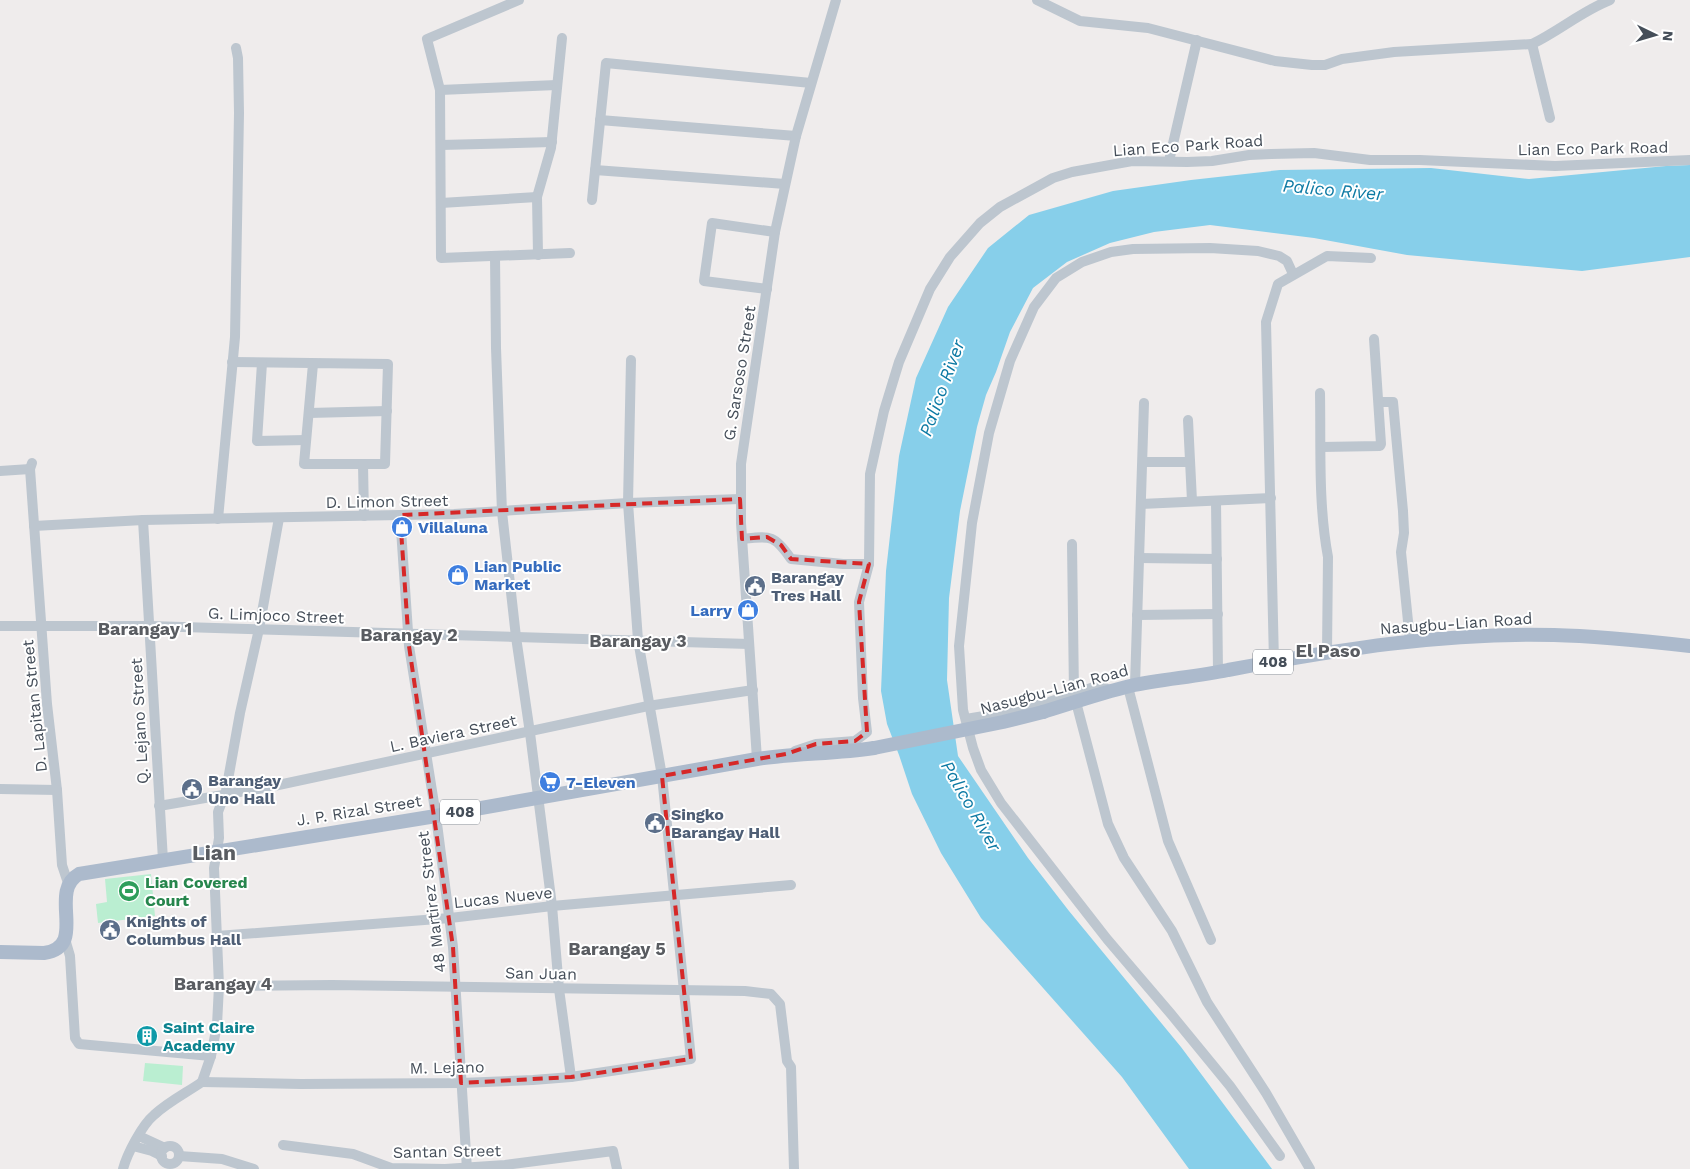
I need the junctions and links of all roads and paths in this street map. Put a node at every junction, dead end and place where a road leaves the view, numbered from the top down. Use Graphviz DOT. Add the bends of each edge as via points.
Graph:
graph roads {
  1 [pos="520,0"];
  2 [pos="836,0"];
  3 [pos="1037,0"];
  4 [pos="1610,0"];
  5 [pos="562,38"];
  6 [pos="1197,40"];
  7 [pos="1532,44"];
  8 [pos="236,48"];
  9 [pos="812,82"];
  10 [pos="557,85"];
  11 [pos="440,90"];
  12 [pos="1550,118"];
  13 [pos="600,120"];
  14 [pos="796,136"];
  15 [pos="552,142"];
  16 [pos="441,145"];
  17 [pos="1690,160"];
  18 [pos="1169,161"];
  19 [pos="595,170"];
  20 [pos="785,184"];
  21 [pos="537,197"];
  22 [pos="592,200"];
  23 [pos="441,203"];
  24 [pos="775,232"];
  25 [pos="538,254"];
  26 [pos="570,254"];
  27 [pos="495,256"];
  28 [pos="1372,258"];
  29 [pos="1294,274"];
  30 [pos="767,289"];
  31 [pos="1374,339"];
  32 [pos="631,360"];
  33 [pos="232,362"];
  34 [pos="262,363"];
  35 [pos="314,364"];
  36 [pos="1320,393"];
  37 [pos="1379,402"];
  38 [pos="1144,403"];
  39 [pos="387,411"];
  40 [pos="309,413"];
  41 [pos="1188,420"];
  42 [pos="306,440"];
  43 [pos="1321,447"];
  44 [pos="1143,462"];
  45 [pos="1190,462"];
  46 [pos="363,464"];
  47 [pos="0,471"];
  48 [pos="1271,498"];
  49 [pos="740,499"];
  50 [pos="1192,501"];
  51 [pos="1216,501"];
  52 [pos="628,503"];
  53 [pos="1141,504"];
  54 [pos="502,512"];
  55 [pos="400,515"];
  56 [pos="364,516"];
  57 [pos="218,518"];
  58 [pos="279,518"];
  59 [pos="143,520"];
  60 [pos="34,526"];
  61 [pos="742,539"];
  62 [pos="1072,544"];
  63 [pos="1140,558"];
  64 [pos="1217,559"];
  65 [pos="869,564"];
  66 [pos="1218,614"];
  67 [pos="1138,615"];
  68 [pos="0,626"];
  69 [pos="150,626"];
  70 [pos="41,627"];
  71 [pos="259,629"];
  72 [pos="408,635"];
  73 [pos="516,637"];
  74 [pos="638,640"];
  75 [pos="1410,642"];
  76 [pos="749,644"];
  77 [pos="1690,646"];
  78 [pos="1327,652"];
  79 [pos="1274,662"];
  80 [pos="1218,672"];
  81 [pos="1132,686"];
  82 [pos="752,690"];
  83 [pos="1075,698"];
  84 [pos="648,706"];
  85 [pos="966,718"];
  86 [pos="530,733"];
  87 [pos="874,748"];
  88 [pos="426,754"];
  89 [pos="786,754"];
  90 [pos="757,759"];
  91 [pos="662,776"];
  92 [pos="0,789"];
  93 [pos="57,790"];
  94 [pos="223,796"];
  95 [pos="539,798"];
  96 [pos="159,806"];
  97 [pos="436,816"];
  98 [pos="218,850"];
  99 [pos="163,860"];
  100 [pos="68,883"];
  101 [pos="791,884"];
  102 [pos="674,896"];
  103 [pos="552,906"];
  104 [pos="450,918"];
  105 [pos="217,936"];
  106 [pos="65,940"];
  107 [pos="1211,940"];
  108 [pos="0,952"];
  109 [pos="219,986"];
  110 [pos="455,987"];
  111 [pos="559,989"];
  112 [pos="683,990"];
  113 [pos="211,1056"];
  114 [pos="571,1077"];
  115 [pos="202,1082"];
  116 [pos="461,1083"];
  117 [pos="136,1141"];
  118 [pos="283,1145"];
  119 [pos="179,1156"];
  120 [pos="1280,1156"];
  121 [pos="166,1159"];
  122 [pos="366,1164"];
  123 [pos="505,1167"];
  124 [pos="123,1169"];
  125 [pos="254,1169"];
  126 [pos="417,1169"];
  127 [pos="467,1169"];
  128 [pos="617,1169"];
  129 [pos="794,1169"];
  130 [pos="1310,1169"];
  1 -- 11 [label="street" via="427,39"];
  2 -- 9 [label="street, G. Sarsoso Street"];
  3 -- 6 [label="street" via="1080,20 1148,28"];
  4 -- 7 [label="street" via="1592,7"];
  5 -- 10 [label="street"];
  6 -- 7 [label="street" via="1275,61 1312,65 1394,52"];
  6 -- 18 [label="street"];
  7 -- 12 [label="street"];
  8 -- 33 [label="street" via="238,196"];
  9 -- 13 [label="street" via="606,63"];
  9 -- 14 [label="street, G. Sarsoso Street"];
  10 -- 11 [label="street"];
  10 -- 15 [label="street"];
  11 -- 16 [label="street"];
  13 -- 14 [label="street"];
  13 -- 19 [label="street"];
  14 -- 20 [label="street, G. Sarsoso Street"];
  15 -- 16 [label="street"];
  15 -- 21 [label="street"];
  16 -- 23 [label="street"];
  17 -- 18 [label="street, Lian Eco Park Road" via="1555,166 1370,160 1314,153"];
  18 -- 65 [label="street, Lian Eco Park Road" via="1132,161 1054,178 1000,207 980,223 950,257 930,290 899,362 884,411 870,474"];
  19 -- 20 [label="street"];
  19 -- 22 [label="street"];
  20 -- 24 [label="street, G. Sarsoso Street"];
  21 -- 23 [label="street"];
  21 -- 25 [label="street"];
  23 -- 27 [label="street" via="441,258"];
  24 -- 30 [label="street, G. Sarsoso Street"];
  24 -- 30 [label="street" via="712,223 704,281"];
  25 -- 26 [label="street"];
  25 -- 27 [label="street"];
  27 -- 54 [label="street"];
  28 -- 29 [label="street" via="1327,256"];
  29 -- 48 [label="street" via="1278,284 1266,322"];
  29 -- 85 [label="street" via="1287,261 1258,251 1133,249 1111,252 1082,262 1056,278 1034,307 1010,361 989,433 972,523 959,646"];
  30 -- 49 [label="street, G. Sarsoso Street" via="745,427"];
  31 -- 37 [label="street"];
  32 -- 52 [label="street"];
  33 -- 34 [label="street"];
  33 -- 57 [label="street"];
  34 -- 35 [label="street"];
  34 -- 42 [label="street" via="257,441"];
  35 -- 39 [label="street" via="388,364"];
  35 -- 40 [label="street"];
  36 -- 43 [label="street"];
  37 -- 43 [label="street" via="1380,446"];
  37 -- 75 [label="street" via="1393,402 1403,511 1401,552"];
  38 -- 44 [label="street"];
  39 -- 40 [label="street"];
  39 -- 46 [label="street" via="385,464"];
  40 -- 42 [label="street"];
  41 -- 45 [label="street"];
  42 -- 46 [label="street" via="304,464"];
  43 -- 78 [label="street" via="1328,557"];
  44 -- 45 [label="street"];
  44 -- 53 [label="street"];
  45 -- 50 [label="street"];
  46 -- 56 [label="street"];
  47 -- 60 [label="street, D. Lapitan Street" via="31,466"];
  48 -- 51 [label="street"];
  48 -- 79 [label="street"];
  49 -- 52 [label="street, D. Limon Street"];
  49 -- 61 [label="street, G. Sarsoso Street"];
  50 -- 51 [label="street"];
  50 -- 53 [label="street"];
  51 -- 64 [label="street"];
  52 -- 54 [label="street, D. Limon Street"];
  52 -- 74 [label="street"];
  53 -- 63 [label="street"];
  54 -- 55 [label="street, D. Limon Street"];
  54 -- 73 [label="street"];
  55 -- 56 [label="street, D. Limon Street"];
  55 -- 72 [label="street, 48 Martirez Street"];
  56 -- 58 [label="street, D. Limon Street"];
  57 -- 58 [label="street, D. Limon Street"];
  57 -- 59 [label="street, D. Limon Street"];
  58 -- 71 [label="street"];
  59 -- 60 [label="street, D. Limon Street"];
  59 -- 69 [label="street, Q. Lejano Street"];
  60 -- 70 [label="street, D. Lapitan Street"];
  61 -- 65 [label="street" via="767,536 782,545 791,559"];
  61 -- 76 [label="street, G. Sarsoso Street"];
  62 -- 83 [label="street"];
  63 -- 64 [label="street"];
  63 -- 67 [label="street"];
  64 -- 66 [label="street"];
  65 -- 89 [label="street, Lian Eco Park Road" via="859,602 867,732 855,742 816,744"];
  66 -- 67 [label="street"];
  66 -- 80 [label="street"];
  67 -- 81 [label="street"];
  68 -- 70 [label="street, G. Limjoco Street"];
  69 -- 70 [label="street, G. Limjoco Street"];
  69 -- 71 [label="street, G. Limjoco Street"];
  69 -- 96 [label="street, Q. Lejano Street"];
  70 -- 93 [label="street, D. Lapitan Street"];
  71 -- 72 [label="street, G. Limjoco Street"];
  71 -- 94 [label="street"];
  72 -- 73 [label="street, G. Limjoco Street"];
  72 -- 88 [label="street, 48 Martirez Street"];
  73 -- 74 [label="street, G. Limjoco Street"];
  73 -- 86 [label="street"];
  74 -- 76 [label="street, G. Limjoco Street"];
  74 -- 84 [label="street"];
  75 -- 77 [label="main road, Nasugbu-Lian Road / 408" via="1554,635"];
  75 -- 78 [label="main road, Nasugbu-Lian Road / 408"];
  76 -- 82 [label="street, G. Sarsoso Street"];
  78 -- 79 [label="main road, Nasugbu-Lian Road / 408"];
  79 -- 80 [label="main road, Nasugbu-Lian Road / 408"];
  80 -- 81 [label="main road, Nasugbu-Lian Road / 408"];
  81 -- 83 [label="main road, Nasugbu-Lian Road / 408"];
  81 -- 107 [label="street" via="1168,841"];
  82 -- 84 [label="street, L. Baviera Street"];
  82 -- 90 [label="street, G. Sarsoso Street"];
  83 -- 85 [label="street"];
  83 -- 87 [label="main road, Nasugbu-Lian Road / 408, bridge" via="1043,712"];
  83 -- 130 [label="street" via="1108,824 1124,858 1172,931 1207,1002"];
  84 -- 86 [label="street, L. Baviera Street"];
  84 -- 91 [label="street"];
  85 -- 120 [label="street" via="981,770 1001,803 1107,940 1230,1086"];
  86 -- 88 [label="street, L. Baviera Street"];
  86 -- 95 [label="street"];
  87 -- 89 [label="main road, J. P. Rizal Street / 408"];
  88 -- 94 [label="street, L. Baviera Street"];
  88 -- 97 [label="street, 48 Martirez Street"];
  89 -- 90 [label="main road, J. P. Rizal Street / 408"];
  90 -- 91 [label="main road, J. P. Rizal Street / 408"];
  91 -- 95 [label="main road, J. P. Rizal Street / 408"];
  91 -- 102 [label="street"];
  92 -- 93 [label="street"];
  93 -- 100 [label="street, D. Lapitan Street" via="62,865"];
  94 -- 96 [label="street, L. Baviera Street"];
  94 -- 98 [label="street" via="218,812"];
  95 -- 97 [label="main road, J. P. Rizal Street / 408"];
  95 -- 103 [label="street"];
  96 -- 99 [label="street, Q. Lejano Street"];
  97 -- 98 [label="main road, J. P. Rizal Street / 408"];
  97 -- 104 [label="street, 48 Martirez Street"];
  98 -- 99 [label="main road, J. P. Rizal Street / 408"];
  98 -- 105 [label="street" via="214,868"];
  99 -- 100 [label="main road, J. P. Rizal Street / 408" via="79,874"];
  100 -- 106 [label="main road"];
  101 -- 102 [label="street, Lucas Nueve"];
  102 -- 103 [label="street, Lucas Nueve"];
  102 -- 112 [label="street"];
  103 -- 104 [label="street, Lucas Nueve"];
  103 -- 111 [label="street"];
  104 -- 105 [label="street, Lucas Nueve"];
  104 -- 110 [label="street, 48 Martirez Street"];
  105 -- 109 [label="street"];
  106 -- 108 [label="main road" via="52,952"];
  106 -- 113 [label="street" via="70,956 75,1038 79,1044"];
  109 -- 110 [label="street, San Juan"];
  109 -- 113 [label="street"];
  110 -- 111 [label="street, San Juan"];
  110 -- 116 [label="street, 48 Martirez Street"];
  111 -- 112 [label="street, San Juan"];
  111 -- 114 [label="street"];
  112 -- 114 [label="street, M. Lejano" via="691,1059"];
  112 -- 129 [label="street, San Juan" via="771,994 780,1004 792,1081"];
  113 -- 115 [label="street"];
  114 -- 116 [label="street, M. Lejano"];
  115 -- 116 [label="street, M. Lejano"];
  115 -- 117 [label="street" via="153,1115"];
  116 -- 127 [label="street, 48 Martirez Street"];
  117 -- 121 [label="street"];
  117 -- 124 [label="street"];
  118 -- 122 [label="street, Santan Street" via="353,1154"];
  119 -- 121 [label="street" via="176,1162"];
  119 -- 121 [label="street" via="174,1147"];
  119 -- 125 [label="street" via="222,1159"];
  122 -- 126 [label="street, Santan Street"];
  123 -- 127 [label="street, Santan Street"];
  123 -- 128 [label="street, Santan Street" via="613,1150"];
  126 -- 127 [label="street, Santan Street"];
}
